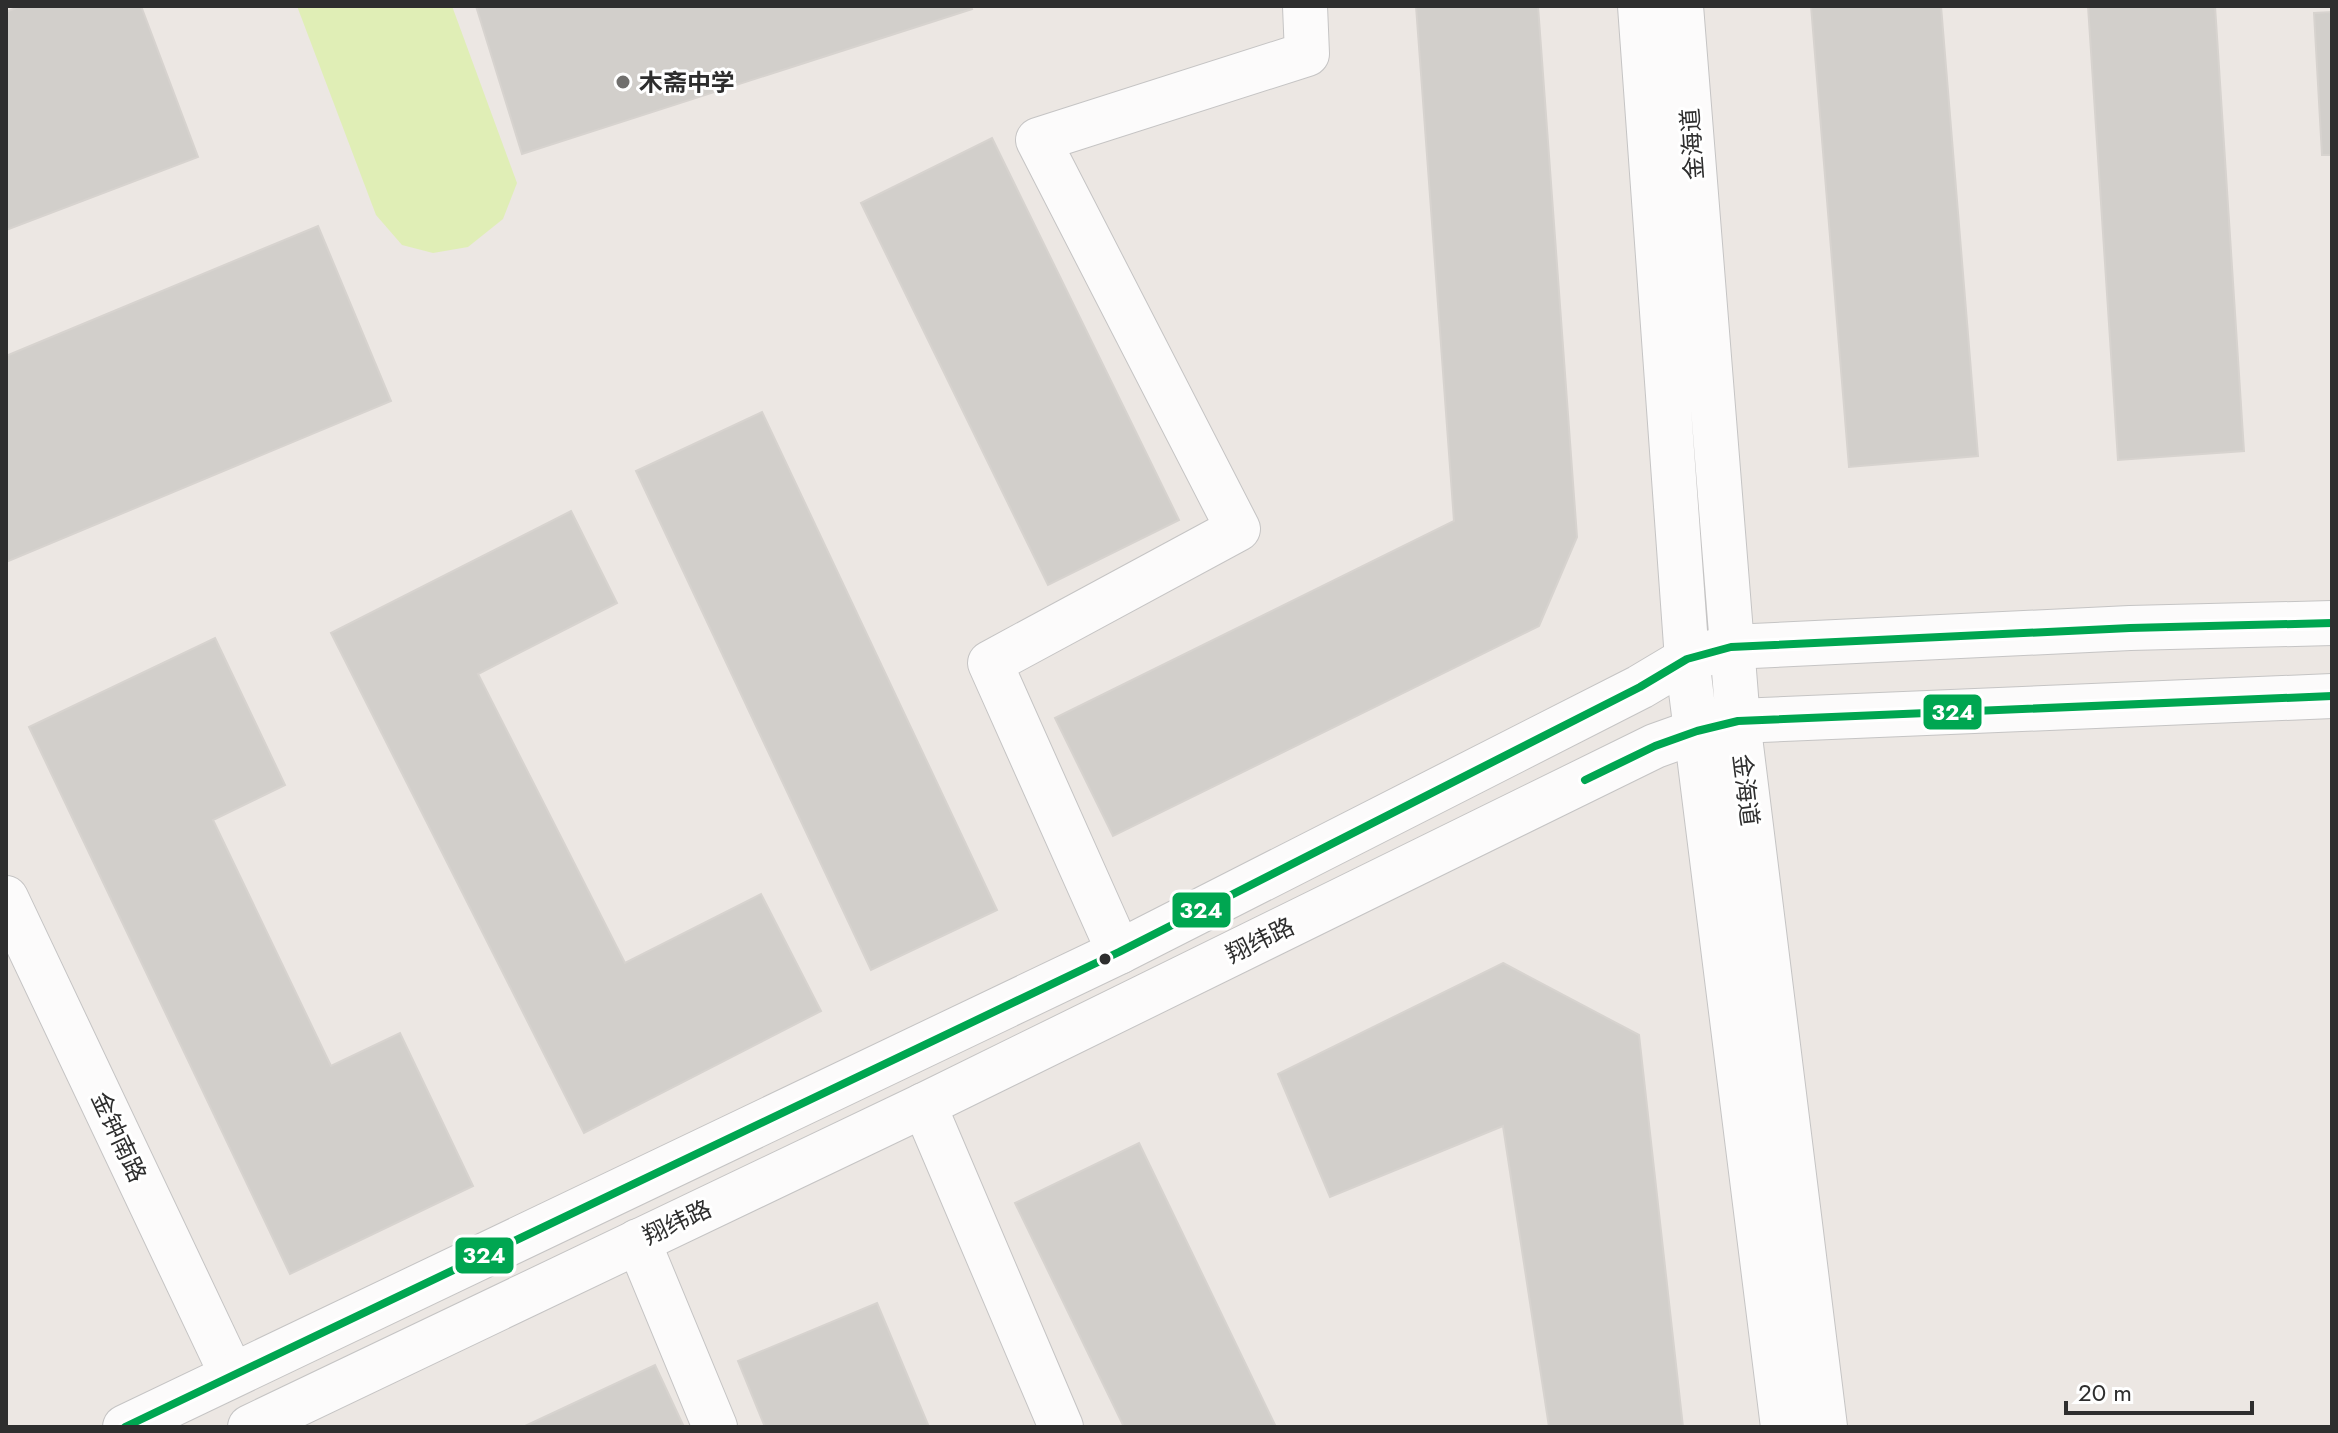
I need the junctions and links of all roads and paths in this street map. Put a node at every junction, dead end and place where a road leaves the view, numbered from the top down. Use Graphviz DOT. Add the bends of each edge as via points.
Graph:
graph roads {
  1 [pos="1305,6"];
  2 [pos="1640,6"];
  3 [pos="1681,6"];
  4 [pos="2332,623"];
  5 [pos="1731,647"];
  6 [pos="1687,659"];
  7 [pos="2332,696"];
  8 [pos="1717,726"];
  9 [pos="6,898"];
  10 [pos="1119,952"];
  11 [pos="924,1105"];
  12 [pos="638,1241"];
  13 [pos="232,1375"];
  14 [pos="125,1427"];
  15 [pos="250,1427"];
  16 [pos="715,1427"];
  17 [pos="1061,1427"];
  18 [pos="1783,1427"];
  19 [pos="1825,1427"];
  1 -- 10 [label="street" via="1307,54 1038,140 1238,529 990,663"];
  2 -- 6 [label="street"];
  3 -- 5 [label="street, 金海道"];
  4 -- 5 [label="street"];
  5 -- 6 [label="street"];
  5 -- 8 [label="street, 金海道"];
  6 -- 8 [label="street"];
  6 -- 10 [label="street"];
  7 -- 8 [label="street, 翔纬路"];
  8 -- 11 [label="street, 翔纬路" via="1655,746"];
  8 -- 18 [label="street"];
  8 -- 19 [label="street, 金海道"];
  9 -- 13 [label="street, 金钟南路"];
  10 -- 13 [label="street"];
  11 -- 12 [label="street, 翔纬路"];
  11 -- 17 [label="street"];
  12 -- 15 [label="street, 翔纬路"];
  12 -- 16 [label="street"];
  13 -- 14 [label="street"];
}
